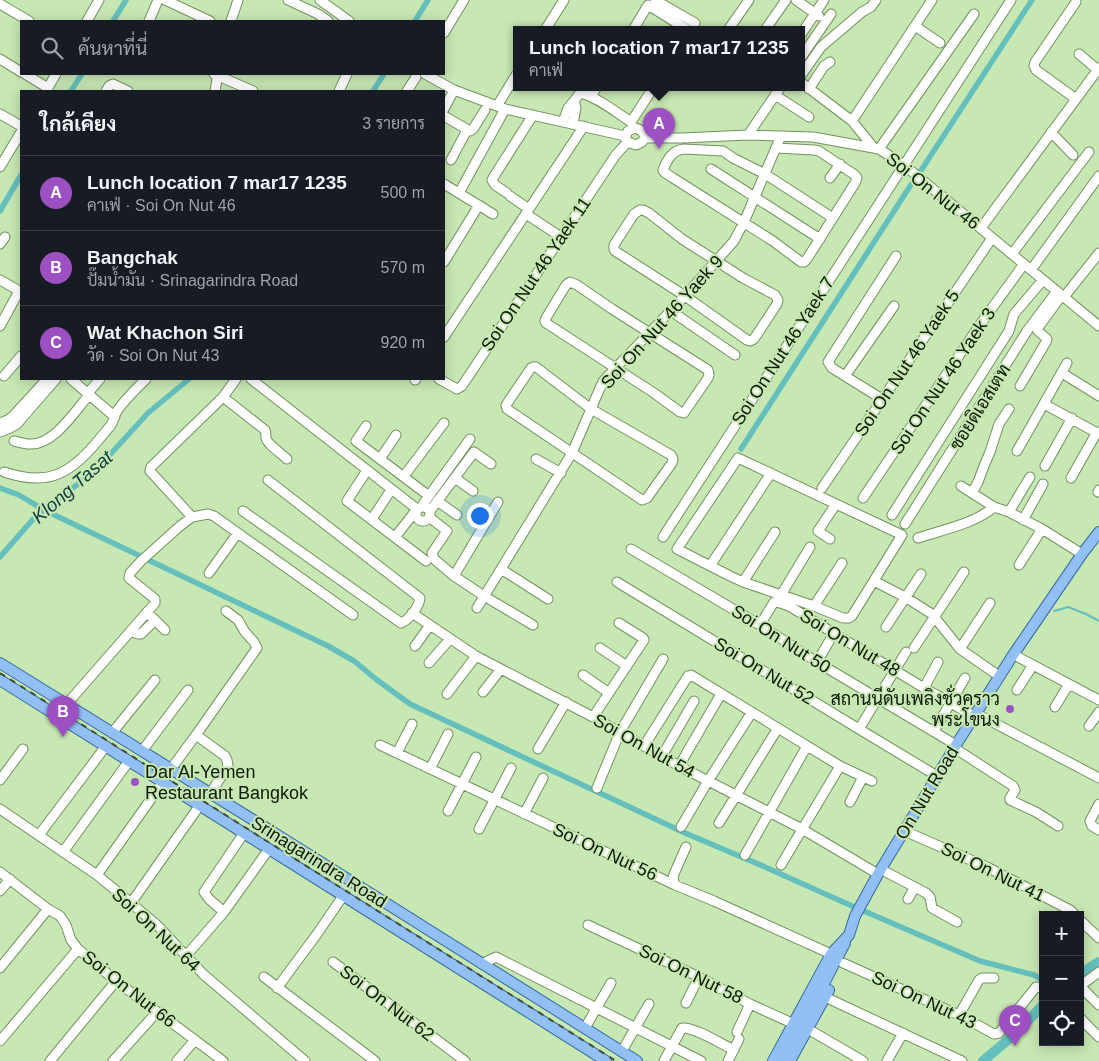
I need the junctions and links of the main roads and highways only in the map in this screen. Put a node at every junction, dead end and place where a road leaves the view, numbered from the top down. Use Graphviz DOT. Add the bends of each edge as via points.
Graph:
graph roads {
  1 [pos="1099,532"];
  2 [pos="1099,540"];
  3 [pos="1084,555"];
  4 [pos="0,663"];
  5 [pos="0,680"];
  6 [pos="939,777"];
  7 [pos="290,843"];
  8 [pos="282,857"];
  9 [pos="883,874"];
  10 [pos="837,958"];
  11 [pos="606,1061"];
  12 [pos="637,1061"];
  13 [pos="774,1061"];
  14 [pos="782,1061"];
  15 [pos="790,1061"];
  1 -- 3 [label="main road, On Nut Road"];
  2 -- 3 [label="main road, On Nut Road"];
  3 -- 6 [label="main road, On Nut Road"];
  4 -- 7 [label="main road, Srinagarindra Road"];
  5 -- 8 [label="main road, Srinagarindra Road"];
  6 -- 9 [label="main road, On Nut Road"];
  6 -- 9 [label="main road, On Nut Road"];
  7 -- 8 [label="main road"];
  7 -- 12 [label="main road, Srinagarindra Road"];
  8 -- 11 [label="main road, Srinagarindra Road"];
  9 -- 10 [label="main road, On Nut Road"];
  10 -- 13 [label="main road, On Nut Road"];
  10 -- 14 [label="main road, On Nut Road"];
  10 -- 15 [label="main road, On Nut Road" via="825,997"];
}
